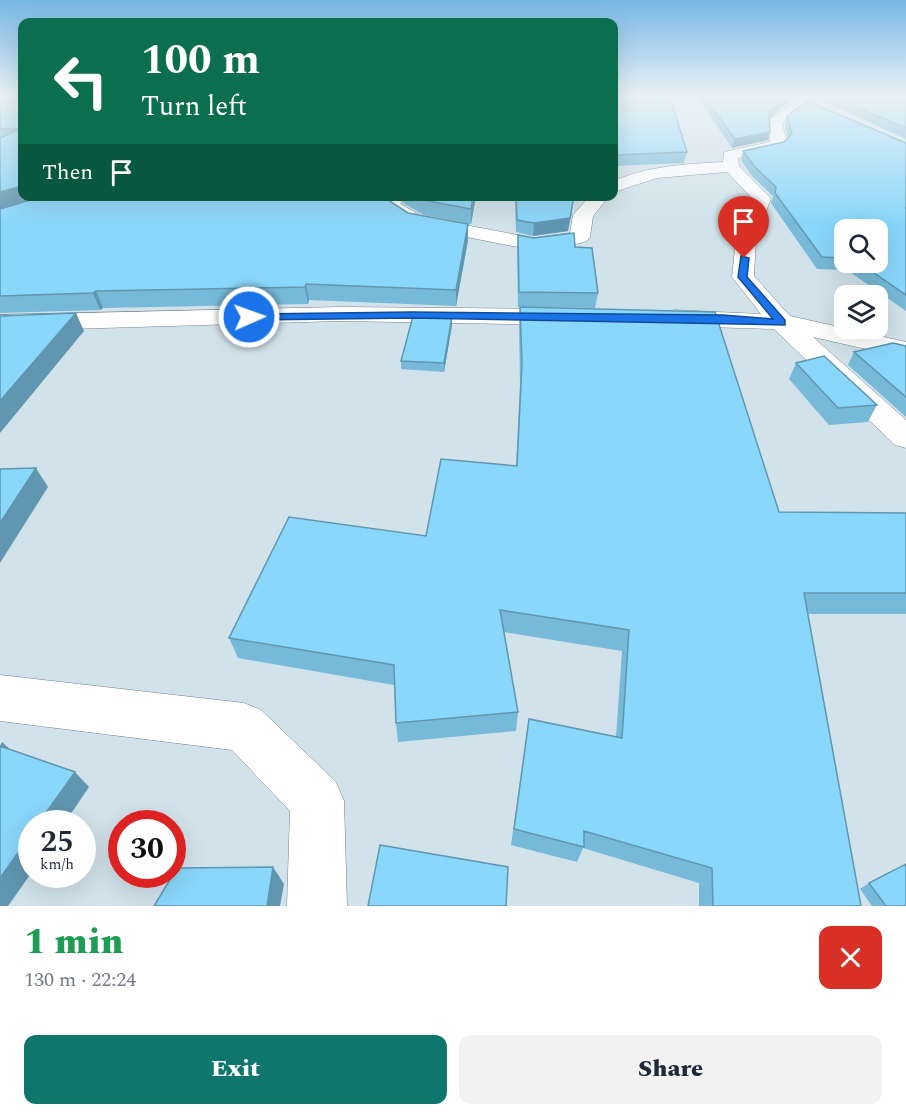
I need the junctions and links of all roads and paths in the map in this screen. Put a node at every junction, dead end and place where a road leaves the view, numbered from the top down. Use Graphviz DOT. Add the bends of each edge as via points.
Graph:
graph roads {
  1 [pos="778,139"];
  2 [pos="731,167"];
  3 [pos="618,185"];
  4 [pos="392,201"];
  5 [pos="596,201"];
  6 [pos="591,317"];
  7 [pos="651,318"];
  8 [pos="782,322"];
  9 [pos="0,323"];
  10 [pos="906,350"];
  11 [pos="906,438"];
  12 [pos="0,698"];
  13 [pos="317,906"];
  1 -- 2 [label="street" via="775,146 730,155"];
  2 -- 3 [label="street" via="669,170 638,176"];
  2 -- 8 [label="street" via="762,198 746,239 743,277"];
  4 -- 5 [label="street" via="392,206 417,222 533,244 580,237 583,215"];
  6 -- 9 [label="street" via="340,314"];
  7 -- 8 [label="street"];
  8 -- 10 [label="street"];
  8 -- 11 [label="street"];
  12 -- 13 [label="street" via="244,728 317,801"];
}
